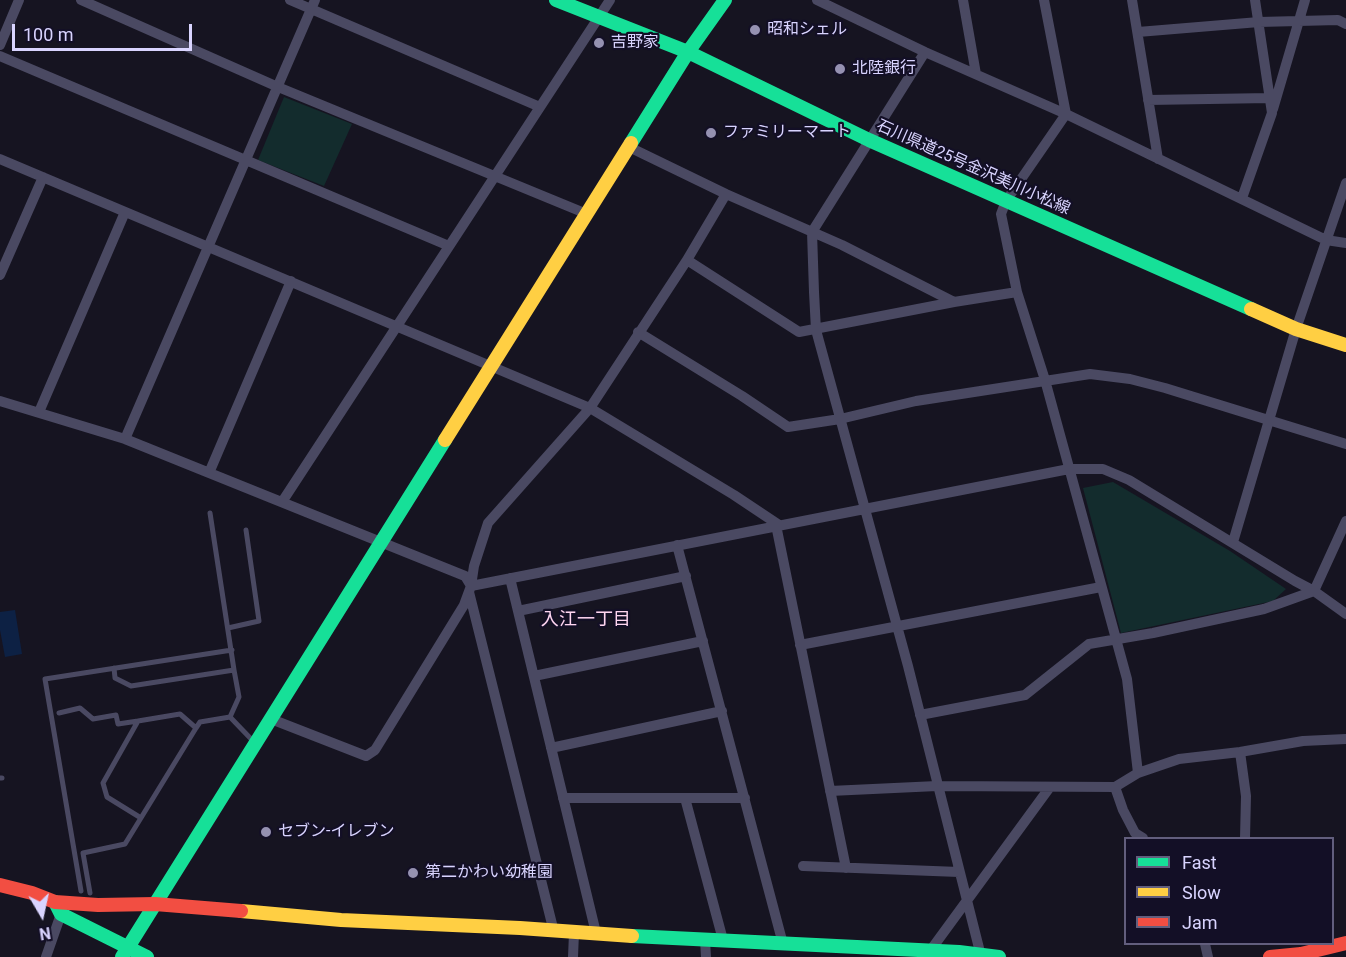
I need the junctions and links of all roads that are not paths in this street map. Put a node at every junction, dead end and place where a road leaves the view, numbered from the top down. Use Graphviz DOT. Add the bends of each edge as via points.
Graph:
graph roads {
  1 [pos="19,0"];
  2 [pos="81,0"];
  3 [pos="290,0"];
  4 [pos="556,0"];
  5 [pos="610,0"];
  6 [pos="725,0"];
  7 [pos="818,0"];
  8 [pos="850,0"];
  9 [pos="963,0"];
  10 [pos="1044,0"];
  11 [pos="1132,0"];
  12 [pos="1255,0"];
  13 [pos="1305,0"];
  14 [pos="313,5"];
  15 [pos="842,11"];
  16 [pos="598,18"];
  17 [pos="1299,21"];
  18 [pos="1258,22"];
  19 [pos="1346,24"];
  20 [pos="1138,32"];
  21 [pos="0,45"];
  22 [pos="688,52"];
  23 [pos="925,52"];
  24 [pos="0,56"];
  25 [pos="976,74"];
  26 [pos="278,87"];
  27 [pos="1270,98"];
  28 [pos="1149,100"];
  29 [pos="540,107"];
  30 [pos="1272,113"];
  31 [pos="1066,114"];
  32 [pos="869,140"];
  33 [pos="629,147"];
  34 [pos="0,159"];
  35 [pos="1158,159"];
  36 [pos="246,160"];
  37 [pos="44,177"];
  38 [pos="495,177"];
  39 [pos="1346,183"];
  40 [pos="726,194"];
  41 [pos="1242,198"];
  42 [pos="1006,201"];
  43 [pos="126,212"];
  44 [pos="587,214"];
  45 [pos="812,232"];
  46 [pos="1326,240"];
  47 [pos="1346,243"];
  48 [pos="208,246"];
  49 [pos="449,246"];
  50 [pos="687,260"];
  51 [pos="0,275"];
  52 [pos="291,281"];
  53 [pos="1017,292"];
  54 [pos="954,302"];
  55 [pos="397,326"];
  56 [pos="1296,329"];
  57 [pos="816,330"];
  58 [pos="638,332"];
  59 [pos="1346,345"];
  60 [pos="492,366"];
  61 [pos="1045,380"];
  62 [pos="0,401"];
  63 [pos="590,408"];
  64 [pos="39,412"];
  65 [pos="840,419"];
  66 [pos="1269,421"];
  67 [pos="125,438"];
  68 [pos="1346,444"];
  69 [pos="1069,469"];
  70 [pos="209,473"];
  71 [pos="282,502"];
  72 [pos="865,507"];
  73 [pos="210,513"];
  74 [pos="1346,521"];
  75 [pos="777,525"];
  76 [pos="246,530"];
  77 [pos="1233,542"];
  78 [pos="381,543"];
  79 [pos="677,545"];
  80 [pos="686,576"];
  81 [pos="510,578"];
  82 [pos="1101,587"];
  83 [pos="470,589"];
  84 [pos="1314,591"];
  85 [pos="518,610"];
  86 [pos="1346,614"];
  87 [pos="897,627"];
  88 [pos="228,628"];
  89 [pos="1116,640"];
  90 [pos="703,641"];
  91 [pos="800,645"];
  92 [pos="232,650"];
  93 [pos="114,668"];
  94 [pos="234,670"];
  95 [pos="534,676"];
  96 [pos="722,711"];
  97 [pos="59,713"];
  98 [pos="920,716"];
  99 [pos="230,717"];
  100 [pos="271,719"];
  101 [pos="138,721"];
  102 [pos="196,728"];
  103 [pos="1346,739"];
  104 [pos="256,743"];
  105 [pos="551,748"];
  106 [pos="1240,752"];
  107 [pos="1138,773"];
  108 [pos="937,786"];
  109 [pos="1050,787"];
  110 [pos="1115,787"];
  111 [pos="830,791"];
  112 [pos="563,798"];
  113 [pos="685,798"];
  114 [pos="745,798"];
  115 [pos="141,818"];
  116 [pos="1141,837"];
  117 [pos="1245,837"];
  118 [pos="803,866"];
  119 [pos="846,868"];
  120 [pos="959,872"];
  121 [pos="0,885"];
  122 [pos="81,891"];
  123 [pos="90,893"];
  124 [pos="968,898"];
  125 [pos="155,904"];
  126 [pos="58,908"];
  127 [pos="554,932"];
  128 [pos="574,933"];
  129 [pos="596,933"];
  130 [pos="705,940"];
  131 [pos="723,940"];
  132 [pos="783,944"];
  133 [pos="1330,945"];
  134 [pos="1298,949"];
  135 [pos="806,951"];
  136 [pos="125,952"];
  137 [pos="858,952"];
  138 [pos="925,953"];
  139 [pos="959,954"];
  140 [pos="981,956"];
  141 [pos="46,957"];
  142 [pos="147,957"];
  143 [pos="573,957"];
  144 [pos="706,957"];
  145 [pos="999,957"];
  146 [pos="1270,957"];
  1 -- 21 [label="street"];
  2 -- 26 [label="street"];
  3 -- 14 [label="street"];
  4 -- 16 [label="street, 石川県道25号金沢美川小松線"];
  5 -- 16 [label="street"];
  6 -- 22 [label="street"];
  7 -- 15 [label="street"];
  8 -- 15 [label="street"];
  9 -- 25 [label="street"];
  10 -- 31 [label="street"];
  11 -- 20 [label="street"];
  12 -- 18 [label="street"];
  13 -- 17 [label="street"];
  14 -- 26 [label="street"];
  14 -- 29 [label="street"];
  15 -- 23 [label="street"];
  16 -- 22 [label="street, 石川県道25号金沢美川小松線"];
  16 -- 29 [label="street"];
  17 -- 18 [label="street"];
  17 -- 19 [label="street" via="1338,20"];
  17 -- 30 [label="street"];
  18 -- 20 [label="street"];
  18 -- 27 [label="street"];
  20 -- 28 [label="street"];
  22 -- 32 [label="street, 石川県道25号金沢美川小松線"];
  22 -- 33 [label="street"];
  23 -- 25 [label="street"];
  23 -- 32 [label="street"];
  24 -- 36 [label="street"];
  25 -- 31 [label="street"];
  26 -- 36 [label="street"];
  26 -- 38 [label="street"];
  27 -- 28 [label="street"];
  27 -- 30 [label="street"];
  28 -- 35 [label="street"];
  29 -- 38 [label="street"];
  30 -- 41 [label="street"];
  31 -- 35 [label="street"];
  31 -- 42 [label="street"];
  32 -- 42 [label="street, 石川県道25号金沢美川小松線"];
  32 -- 45 [label="street"];
  33 -- 40 [label="street"];
  33 -- 44 [label="street"];
  34 -- 37 [label="street"];
  35 -- 41 [label="street"];
  36 -- 48 [label="street"];
  36 -- 49 [label="street"];
  37 -- 43 [label="street"];
  37 -- 51 [label="street"];
  38 -- 44 [label="street"];
  38 -- 49 [label="street"];
  39 -- 46 [label="street"];
  40 -- 45 [label="street"];
  40 -- 50 [label="street"];
  41 -- 46 [label="street"];
  42 -- 53 [label="street" via="1001,214"];
  42 -- 56 [label="street, 石川県道25号金沢美川小松線"];
  43 -- 48 [label="street"];
  43 -- 64 [label="street"];
  44 -- 60 [label="street"];
  45 -- 54 [label="street"];
  45 -- 57 [label="street"];
  46 -- 47 [label="street"];
  46 -- 56 [label="street"];
  48 -- 52 [label="street"];
  48 -- 67 [label="street"];
  49 -- 55 [label="street"];
  50 -- 57 [label="street" via="799,332"];
  50 -- 58 [label="street"];
  52 -- 55 [label="street"];
  52 -- 70 [label="street"];
  53 -- 54 [label="street"];
  53 -- 61 [label="street"];
  54 -- 57 [label="street"];
  55 -- 60 [label="street"];
  55 -- 71 [label="street"];
  56 -- 59 [label="street, 石川県道25号金沢美川小松線"];
  56 -- 66 [label="street"];
  57 -- 65 [label="street"];
  58 -- 63 [label="street"];
  58 -- 65 [label="street" via="788,427"];
  60 -- 63 [label="street"];
  60 -- 78 [label="street"];
  61 -- 65 [label="street" via="916,401"];
  61 -- 66 [label="street" via="1090,374 1130,379"];
  61 -- 69 [label="street"];
  62 -- 64 [label="street"];
  63 -- 75 [label="street"];
  63 -- 83 [label="street" via="488,523"];
  64 -- 67 [label="street"];
  65 -- 72 [label="street"];
  66 -- 68 [label="street"];
  66 -- 77 [label="street"];
  67 -- 70 [label="street"];
  69 -- 72 [label="street"];
  69 -- 77 [label="street" via="1103,469 1129,480"];
  69 -- 82 [label="street"];
  70 -- 71 [label="street"];
  71 -- 78 [label="street"];
  72 -- 75 [label="street"];
  72 -- 87 [label="street"];
  73 -- 88 [label="lane"];
  74 -- 84 [label="street"];
  75 -- 79 [label="street"];
  75 -- 91 [label="street"];
  76 -- 88 [label="lane" via="259,621"];
  77 -- 84 [label="street"];
  78 -- 83 [label="street" via="465,576"];
  78 -- 100 [label="street"];
  79 -- 80 [label="street"];
  79 -- 81 [label="street"];
  80 -- 85 [label="street"];
  80 -- 90 [label="street"];
  81 -- 83 [label="street"];
  81 -- 85 [label="street"];
  82 -- 87 [label="street"];
  82 -- 89 [label="street"];
  83 -- 100 [label="street" via="375,750 366,756"];
  83 -- 127 [label="street"];
  84 -- 86 [label="street"];
  84 -- 89 [label="street" via="1264,609"];
  85 -- 95 [label="street"];
  87 -- 91 [label="street"];
  87 -- 98 [label="street"];
  88 -- 92 [label="lane"];
  89 -- 98 [label="street" via="1089,644 1025,695"];
  89 -- 107 [label="street" via="1127,679"];
  90 -- 95 [label="street"];
  90 -- 96 [label="street"];
  91 -- 111 [label="street"];
  92 -- 93 [label="lane"];
  92 -- 94 [label="lane"];
  93 -- 94 [label="lane" via="115,678 130,686"];
  93 -- 122 [label="lane" via="45,679"];
  94 -- 99 [label="lane" via="239,697"];
  95 -- 105 [label="street"];
  96 -- 105 [label="street"];
  96 -- 114 [label="street"];
  97 -- 101 [label="lane" via="80,708 93,719 116,715 118,724"];
  98 -- 108 [label="street"];
  99 -- 102 [label="lane" via="200,722"];
  99 -- 104 [label="lane"];
  100 -- 104 [label="street"];
  101 -- 102 [label="lane" via="180,714"];
  101 -- 115 [label="lane" via="103,783 106,797"];
  102 -- 115 [label="lane"];
  103 -- 106 [label="street" via="1303,741"];
  104 -- 125 [label="street"];
  105 -- 112 [label="street"];
  106 -- 107 [label="street" via="1179,759"];
  106 -- 117 [label="street" via="1246,796"];
  107 -- 110 [label="street"];
  108 -- 109 [label="street"];
  108 -- 111 [label="street"];
  108 -- 120 [label="street"];
  109 -- 110 [label="street"];
  109 -- 124 [label="street"];
  110 -- 116 [label="street" via="1135,833"];
  111 -- 119 [label="street"];
  112 -- 113 [label="street"];
  112 -- 129 [label="street"];
  113 -- 114 [label="street"];
  113 -- 131 [label="street"];
  114 -- 132 [label="street"];
  115 -- 123 [label="lane" via="125,844 83,853"];
  118 -- 119 [label="street"];
  119 -- 120 [label="street"];
  120 -- 124 [label="street"];
  121 -- 126 [label="street" via="32,893"];
  124 -- 138 [label="street"];
  124 -- 140 [label="street"];
  125 -- 126 [label="street"];
  125 -- 127 [label="street"];
  125 -- 136 [label="street"];
  126 -- 136 [label="street"];
  126 -- 141 [label="street"];
  127 -- 128 [label="street"];
  128 -- 129 [label="street"];
  128 -- 143 [label="street"];
  129 -- 130 [label="street"];
  130 -- 131 [label="street"];
  130 -- 144 [label="street"];
  131 -- 132 [label="street"];
  132 -- 135 [label="street"];
  133 -- 134 [label="street"];
  134 -- 146 [label="street"];
  135 -- 137 [label="street"];
  136 -- 142 [label="street"];
  137 -- 138 [label="street"];
  138 -- 139 [label="street"];
  139 -- 140 [label="street"];
  140 -- 145 [label="street"];
}
